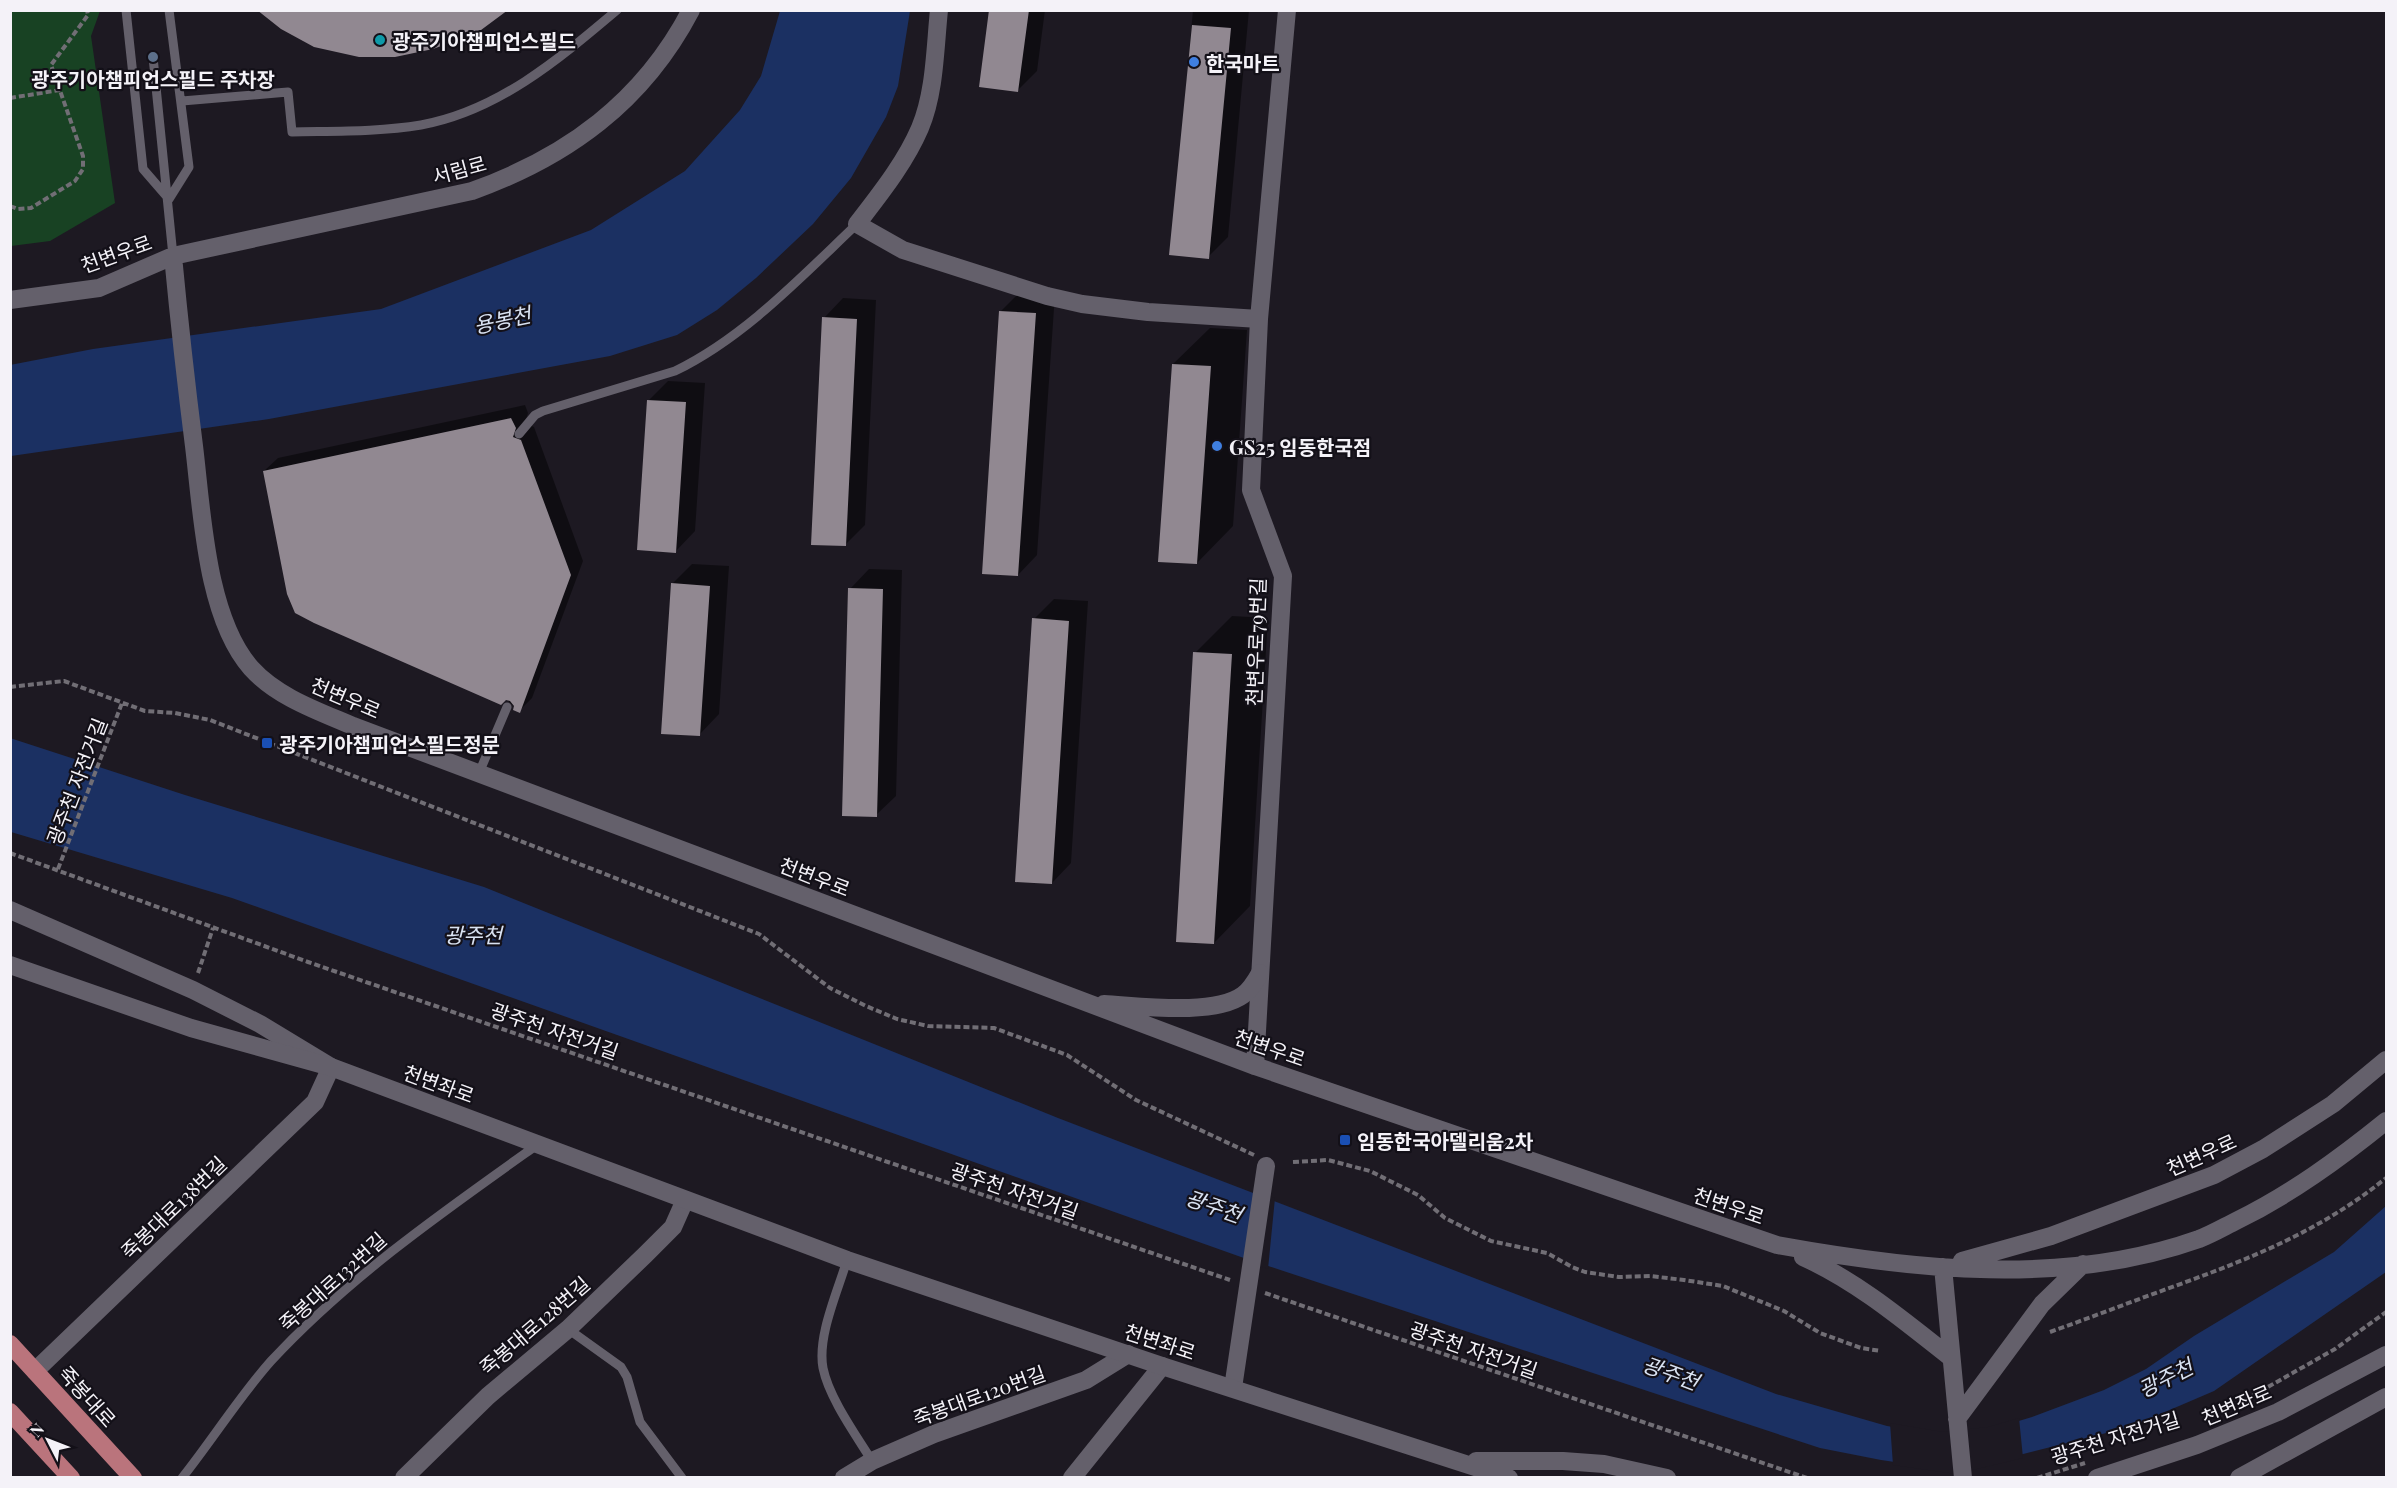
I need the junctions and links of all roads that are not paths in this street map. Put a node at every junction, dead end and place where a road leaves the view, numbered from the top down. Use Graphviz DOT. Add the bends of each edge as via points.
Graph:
graph roads {
  1 [pos="126,10"];
  2 [pos="169,10"];
  3 [pos="618,10"];
  4 [pos="691,10"];
  5 [pos="939,10"];
  6 [pos="1287,10"];
  7 [pos="153,57"];
  8 [pos="182,101"];
  9 [pos="169,199"];
  10 [pos="857,224"];
  11 [pos="173,256"];
  12 [pos="10,300"];
  13 [pos="1259,319"];
  14 [pos="519,434"];
  15 [pos="507,707"];
  16 [pos="479,773"];
  17 [pos="10,910"];
  18 [pos="10,965"];
  19 [pos="1260,973"];
  20 [pos="1090,1004"];
  21 [pos="2386,1060"];
  22 [pos="1255,1066"];
  23 [pos="331,1067"];
  24 [pos="2386,1121"];
  25 [pos="538,1144"];
  26 [pos="1260,1160"];
  27 [pos="685,1200"];
  28 [pos="1777,1245"];
  29 [pos="847,1260"];
  30 [pos="2083,1264"];
  31 [pos="1943,1267"];
  32 [pos="568,1329"];
  33 [pos="10,1344"];
  34 [pos="1128,1354"];
  35 [pos="2386,1355"];
  36 [pos="1950,1357"];
  37 [pos="1162,1366"];
  38 [pos="35,1371"];
  39 [pos="1233,1388"];
  40 [pos="2386,1396"];
  41 [pos="12,1416"];
  42 [pos="1957,1419"];
  43 [pos="872,1461"];
  44 [pos="1459,1461"];
  45 [pos="2095,1469"];
  46 [pos="71,1478"];
  47 [pos="133,1478"];
  48 [pos="182,1478"];
  49 [pos="404,1478"];
  50 [pos="682,1478"];
  51 [pos="844,1478"];
  52 [pos="1072,1478"];
  53 [pos="1509,1478"];
  54 [pos="1667,1478"];
  55 [pos="1963,1478"];
  56 [pos="2239,1478"];
  1 -- 9 [label="lane" via="143,169"];
  2 -- 8 [label="lane"];
  3 -- 8 [label="lane" via="535,75 494,101 455,117 420,125 292,132 288,92"];
  4 -- 11 [label="street, 서림로" via="664,54 613,114 547,159 509,178 472,191"];
  5 -- 10 [label="street" via="932,76 920,128"];
  6 -- 13 [label="street, 천변우로79번길"];
  7 -- 9 [label="lane"];
  8 -- 9 [label="lane" via="189,167"];
  9 -- 11 [label="lane"];
  10 -- 13 [label="street" via="903,249 1082,304"];
  10 -- 14 [label="lane" via="776,299 695,361 675,371 543,411"];
  11 -- 12 [label="street, 천변우로" via="99,288"];
  11 -- 16 [label="street, 천변우로" via="208,556 232,641 251,668 306,706"];
  13 -- 19 [label="street, 천변우로79번길" via="1251,490 1283,576"];
  15 -- 16 [label="lane"];
  16 -- 20 [label="street, 천변우로"];
  17 -- 23 [label="street" via="193,990"];
  18 -- 23 [label="street, 천변좌로" via="190,1028"];
  19 -- 20 [label="street" via="1241,996 1216,1006"];
  19 -- 22 [label="street, 천변우로79번길"];
  20 -- 22 [label="street, 천변우로"];
  21 -- 31 [label="street, 천변우로" via="2333,1104 2214,1175 2051,1236"];
  22 -- 28 [label="street, 천변우로"];
  23 -- 25 [label="street, 천변좌로"];
  23 -- 38 [label="street, 죽봉대로138번길" via="315,1102"];
  24 -- 30 [label="street, 천변우로" via="2329,1167 2272,1204 2200,1238 2149,1254"];
  25 -- 27 [label="street, 천변좌로"];
  25 -- 48 [label="lane, 죽봉대로132번길" via="426,1223 315,1317 264,1370"];
  26 -- 39 [label="street"];
  27 -- 29 [label="street, 천변좌로"];
  27 -- 32 [label="street, 죽봉대로128번길" via="673,1227"];
  28 -- 31 [label="street, 천변우로" via="1861,1260"];
  28 -- 36 [label="street" via="1834,1271 1880,1301"];
  29 -- 34 [label="street, 천변좌로"];
  29 -- 43 [label="lane" via="823,1343 823,1368 844,1417"];
  30 -- 31 [label="street, 천변우로" via="2039,1269"];
  30 -- 42 [label="street" via="2042,1304"];
  31 -- 36 [label="street"];
  32 -- 49 [label="street, 죽봉대로128번길" via="488,1396"];
  32 -- 50 [label="lane" via="621,1367 640,1422"];
  33 -- 38 [label="main road, 죽봉대로"];
  34 -- 37 [label="street, 천변좌로"];
  34 -- 43 [label="street, 죽봉대로120번길" via="1086,1380 934,1434"];
  35 -- 45 [label="street, 천변좌로" via="2278,1412 2197,1445"];
  36 -- 42 [label="street"];
  37 -- 39 [label="street, 천변좌로"];
  37 -- 52 [label="street"];
  38 -- 47 [label="main road, 죽봉대로"];
  39 -- 44 [label="street, 천변좌로"];
  40 -- 56 [label="street"];
  41 -- 46 [label="main road"];
  42 -- 55 [label="street"];
  43 -- 51 [label="street, 죽봉대로120번길"];
  44 -- 53 [label="street, 천변좌로"];
  44 -- 54 [label="street, 천변좌로" via="1604,1464"];
}
